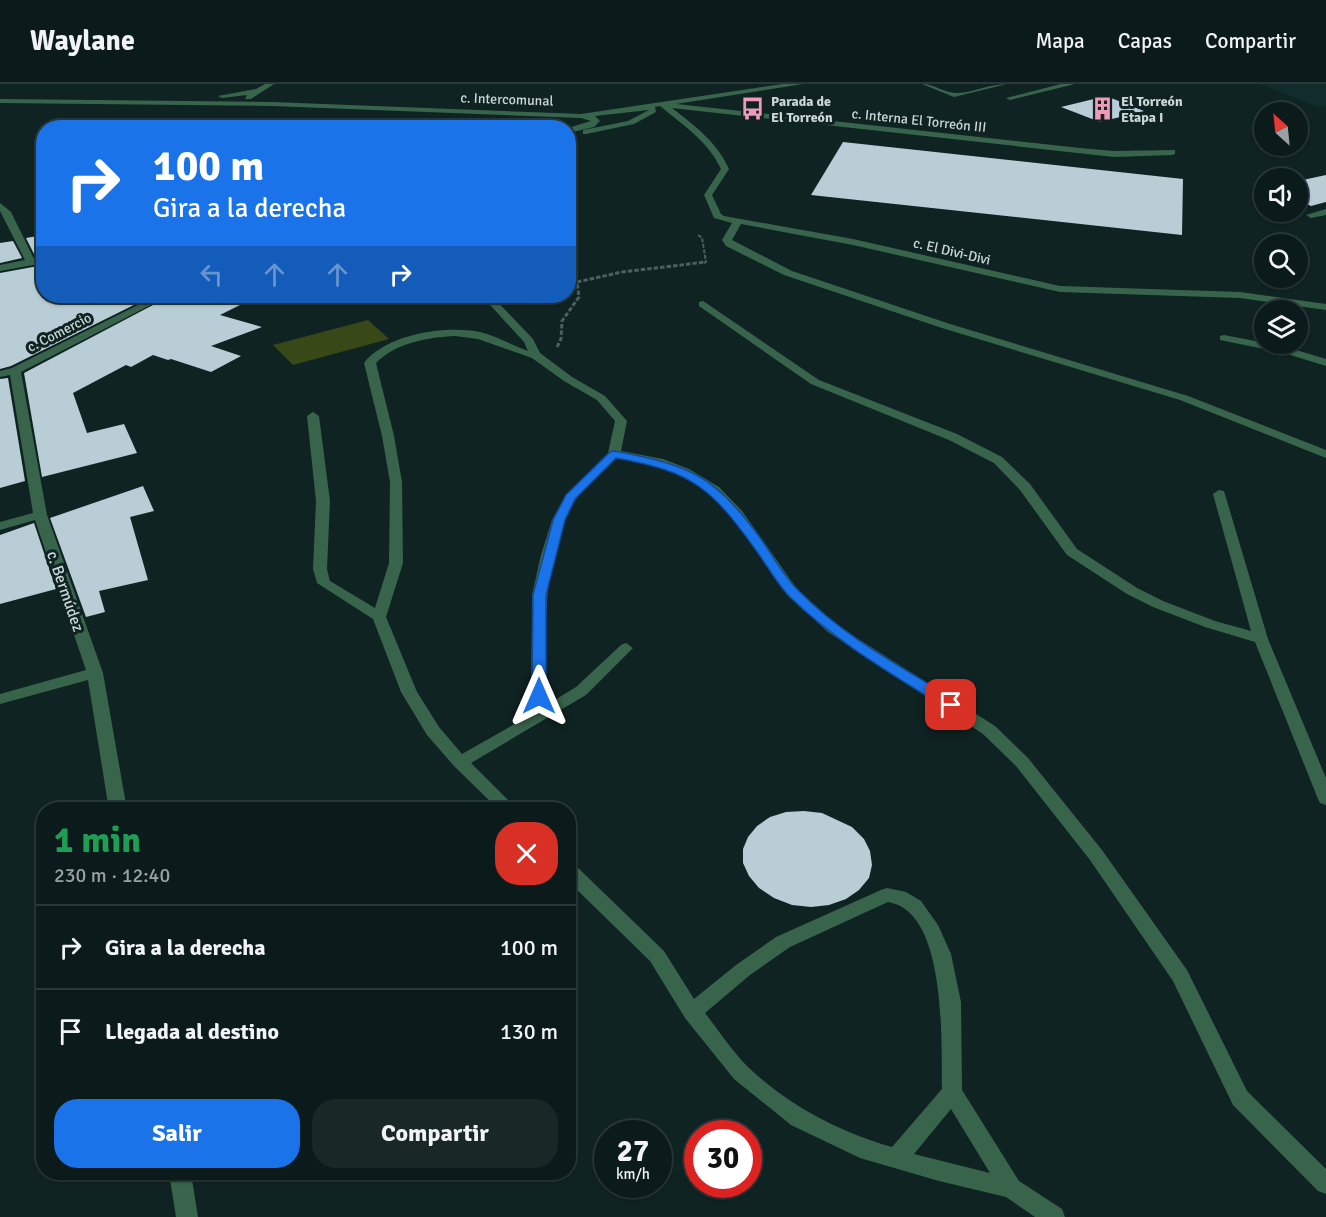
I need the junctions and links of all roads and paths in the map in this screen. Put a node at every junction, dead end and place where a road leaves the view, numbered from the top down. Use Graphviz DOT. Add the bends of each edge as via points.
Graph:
graph roads {
  1 [pos="270,84"];
  2 [pos="799,84"];
  3 [pos="926,84"];
  4 [pos="1003,84"];
  5 [pos="1071,84"];
  6 [pos="255,92"];
  7 [pos="1010,98"];
  8 [pos="0,99"];
  9 [pos="272,104"];
  10 [pos="663,105"];
  11 [pos="650,106"];
  12 [pos="581,116"];
  13 [pos="592,127"];
  14 [pos="576,130"];
  15 [pos="576,133"];
  16 [pos="1172,152"];
  17 [pos="0,206"];
  18 [pos="1326,212"];
  19 [pos="1311,215"];
  20 [pos="738,221"];
  21 [pos="698,235"];
  22 [pos="36,261"];
  23 [pos="31,262"];
  24 [pos="0,268"];
  25 [pos="576,301"];
  26 [pos="149,303"];
  27 [pos="494,303"];
  28 [pos="575,303"];
  29 [pos="702,304"];
  30 [pos="1326,307"];
  31 [pos="1224,338"];
  32 [pos="537,356"];
  33 [pos="1326,363"];
  34 [pos="15,371"];
  35 [pos="0,374"];
  36 [pos="314,416"];
  37 [pos="614,454"];
  38 [pos="1326,454"];
  39 [pos="1219,494"];
  40 [pos="40,514"];
  41 [pos="0,526"];
  42 [pos="379,616"];
  43 [pos="1262,639"];
  44 [pos="626,648"];
  45 [pos="95,673"];
  46 [pos="0,699"];
  47 [pos="534,720"];
  48 [pos="460,762"];
  49 [pos="1326,799"];
  50 [pos="117,802"];
  51 [pos="500,802"];
  52 [pos="576,877"];
  53 [pos="692,1012"];
  54 [pos="952,1092"];
  55 [pos="896,1159"];
  56 [pos="181,1180"];
  57 [pos="1326,1184"];
  58 [pos="1011,1188"];
  59 [pos="187,1217"];
  60 [pos="1054,1217"];
  1 -- 6 [label="street"];
  2 -- 10 [label="street"];
  3 -- 4 [label="street" via="954,95"];
  5 -- 7 [label="street"];
  6 -- 8 [label="street, c. Intercomunal" via="184,98"];
  6 -- 9 [label="street" via="247,98"];
  8 -- 9 [label="street, c. Intercomunal"];
  9 -- 12 [label="street, c. Intercomunal"];
  10 -- 11 [label="street"];
  10 -- 16 [label="street, c. Interna El Torreón III" via="1080,151"];
  10 -- 20 [label="street, c. El Divi-Divi" via="705,139 722,161 725,169 708,198 717,216"];
  11 -- 12 [label="street"];
  11 -- 13 [label="street" via="653,110 649,115"];
  12 -- 13 [label="street" via="592,117 596,121"];
  13 -- 14 [label="street"];
  13 -- 15 [label="street"];
  17 -- 23 [label="street"];
  18 -- 19 [label="street"];
  20 -- 30 [label="street, c. El Divi-Divi" via="853,242 1060,289 1240,295"];
  20 -- 38 [label="street" via="727,240 729,244 788,273 1184,398"];
  21 -- 25 [label="path" via="706,262 577,282"];
  22 -- 23 [label="street"];
  23 -- 24 [label="street"];
  26 -- 34 [label="street, c. Comercio"];
  27 -- 32 [label="street" via="529,341"];
  28 -- 32 [label="path" via="562,321 559,345"];
  29 -- 43 [label="street" via="815,382 953,437 998,460 1025,487 1072,552 1132,591 1210,624"];
  31 -- 33 [label="street" via="1286,350"];
  32 -- 37 [label="street" via="601,398 621,421"];
  32 -- 42 [label="street" via="462,331 421,336 376,354 370,363 396,482 396,563"];
  34 -- 35 [label="street, c. Comercio"];
  34 -- 40 [label="street, c. Bermúdez"];
  36 -- 42 [label="street" via="323,501 320,569 324,583"];
  37 -- 47 [label="street" via="570,498 556,529 539,595 539,696"];
  37 -- 57 [label="street" via="676,468 714,490 737,514 792,592 833,629 989,730 1022,762 1096,855 1180,976 1240,1098"];
  39 -- 43 [label="street"];
  40 -- 41 [label="street"];
  40 -- 45 [label="street, c. Bermúdez"];
  42 -- 48 [label="street" via="409,692 433,731"];
  43 -- 49 [label="street"];
  44 -- 47 [label="street" via="581,691"];
  45 -- 46 [label="street"];
  45 -- 50 [label="street, c. Bermúdez"];
  47 -- 48 [label="street"];
  48 -- 51 [label="street"];
  52 -- 53 [label="street" via="657,956"];
  53 -- 54 [label="street" via="783,942 887,896 900,897 914,906 931,930 941,954 951,1002"];
  53 -- 55 [label="street" via="741,1074 798,1118 860,1148"];
  54 -- 55 [label="street"];
  54 -- 58 [label="street"];
  55 -- 58 [label="street"];
  56 -- 59 [label="street"];
  58 -- 60 [label="street"];
}
